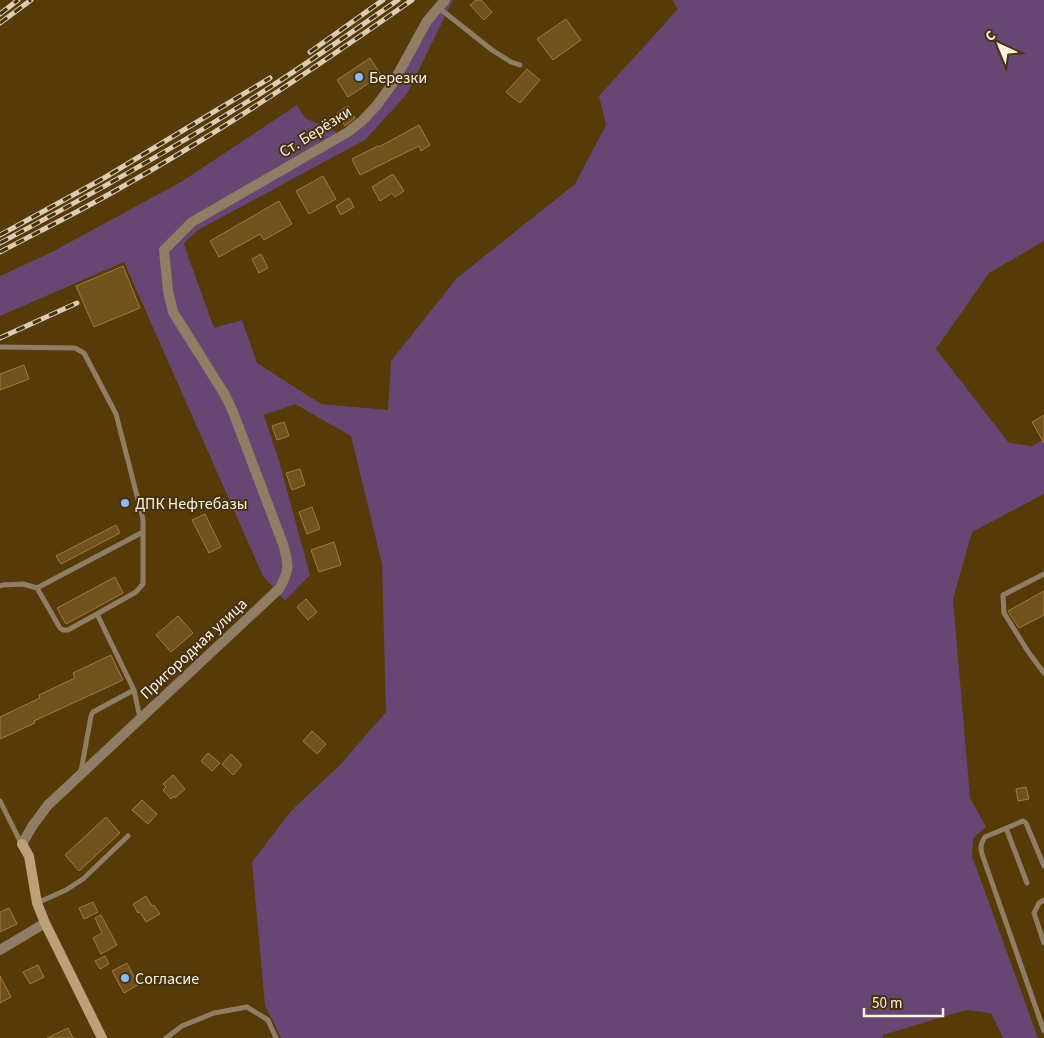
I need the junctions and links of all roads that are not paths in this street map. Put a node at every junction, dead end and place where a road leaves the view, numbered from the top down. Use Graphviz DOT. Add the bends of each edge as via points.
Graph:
graph roads {
  1 [pos="442,4"];
  2 [pos="520,65"];
  3 [pos="164,250"];
  4 [pos="0,347"];
  5 [pos="143,532"];
  6 [pos="1044,574"];
  7 [pos="0,586"];
  8 [pos="37,588"];
  9 [pos="97,614"];
  10 [pos="1044,673"];
  11 [pos="134,690"];
  12 [pos="140,719"];
  13 [pos="80,774"];
  14 [pos="0,801"];
  15 [pos="1006,828"];
  16 [pos="128,836"];
  17 [pos="22,844"];
  18 [pos="1044,866"];
  19 [pos="1027,883"];
  20 [pos="1044,900"];
  21 [pos="37,903"];
  22 [pos="45,923"];
  23 [pos="1044,943"];
  24 [pos="0,950"];
  25 [pos="1044,1031"];
  26 [pos="101,1037"];
  27 [pos="166,1038"];
  28 [pos="276,1038"];
  1 -- 2 [label="lane" via="492,50"];
  1 -- 3 [label="street, Ст. Берёзки" via="427,21 394,83 362,121 192,222"];
  3 -- 12 [label="street, Пригородная улица" via="173,312 233,412 288,563 286,578 279,589"];
  4 -- 5 [label="lane" via="75,348 84,353 116,414 143,519"];
  5 -- 8 [label="lane"];
  5 -- 9 [label="lane" via="143,584 136,592"];
  6 -- 10 [label="lane" via="1003,595 1004,612"];
  7 -- 8 [label="lane" via="23,584"];
  8 -- 9 [label="lane" via="64,630"];
  9 -- 11 [label="lane"];
  11 -- 12 [label="lane"];
  11 -- 13 [label="lane" via="93,712"];
  12 -- 13 [label="street, Пригородная улица"];
  13 -- 17 [label="street, Пригородная улица" via="48,806"];
  14 -- 17 [label="lane"];
  15 -- 18 [label="lane" via="1023,821 1026,823"];
  15 -- 19 [label="lane"];
  15 -- 25 [label="lane" via="985,837 980,848"];
  16 -- 21 [label="lane" via="83,879"];
  17 -- 21 [label="street" via="29,856"];
  20 -- 23 [label="lane" via="1034,912"];
  21 -- 22 [label="street"];
  22 -- 24 [label="street"];
  22 -- 26 [label="street"];
  27 -- 28 [label="lane" via="182,1026 214,1013 247,1007 268,1020"];
}
